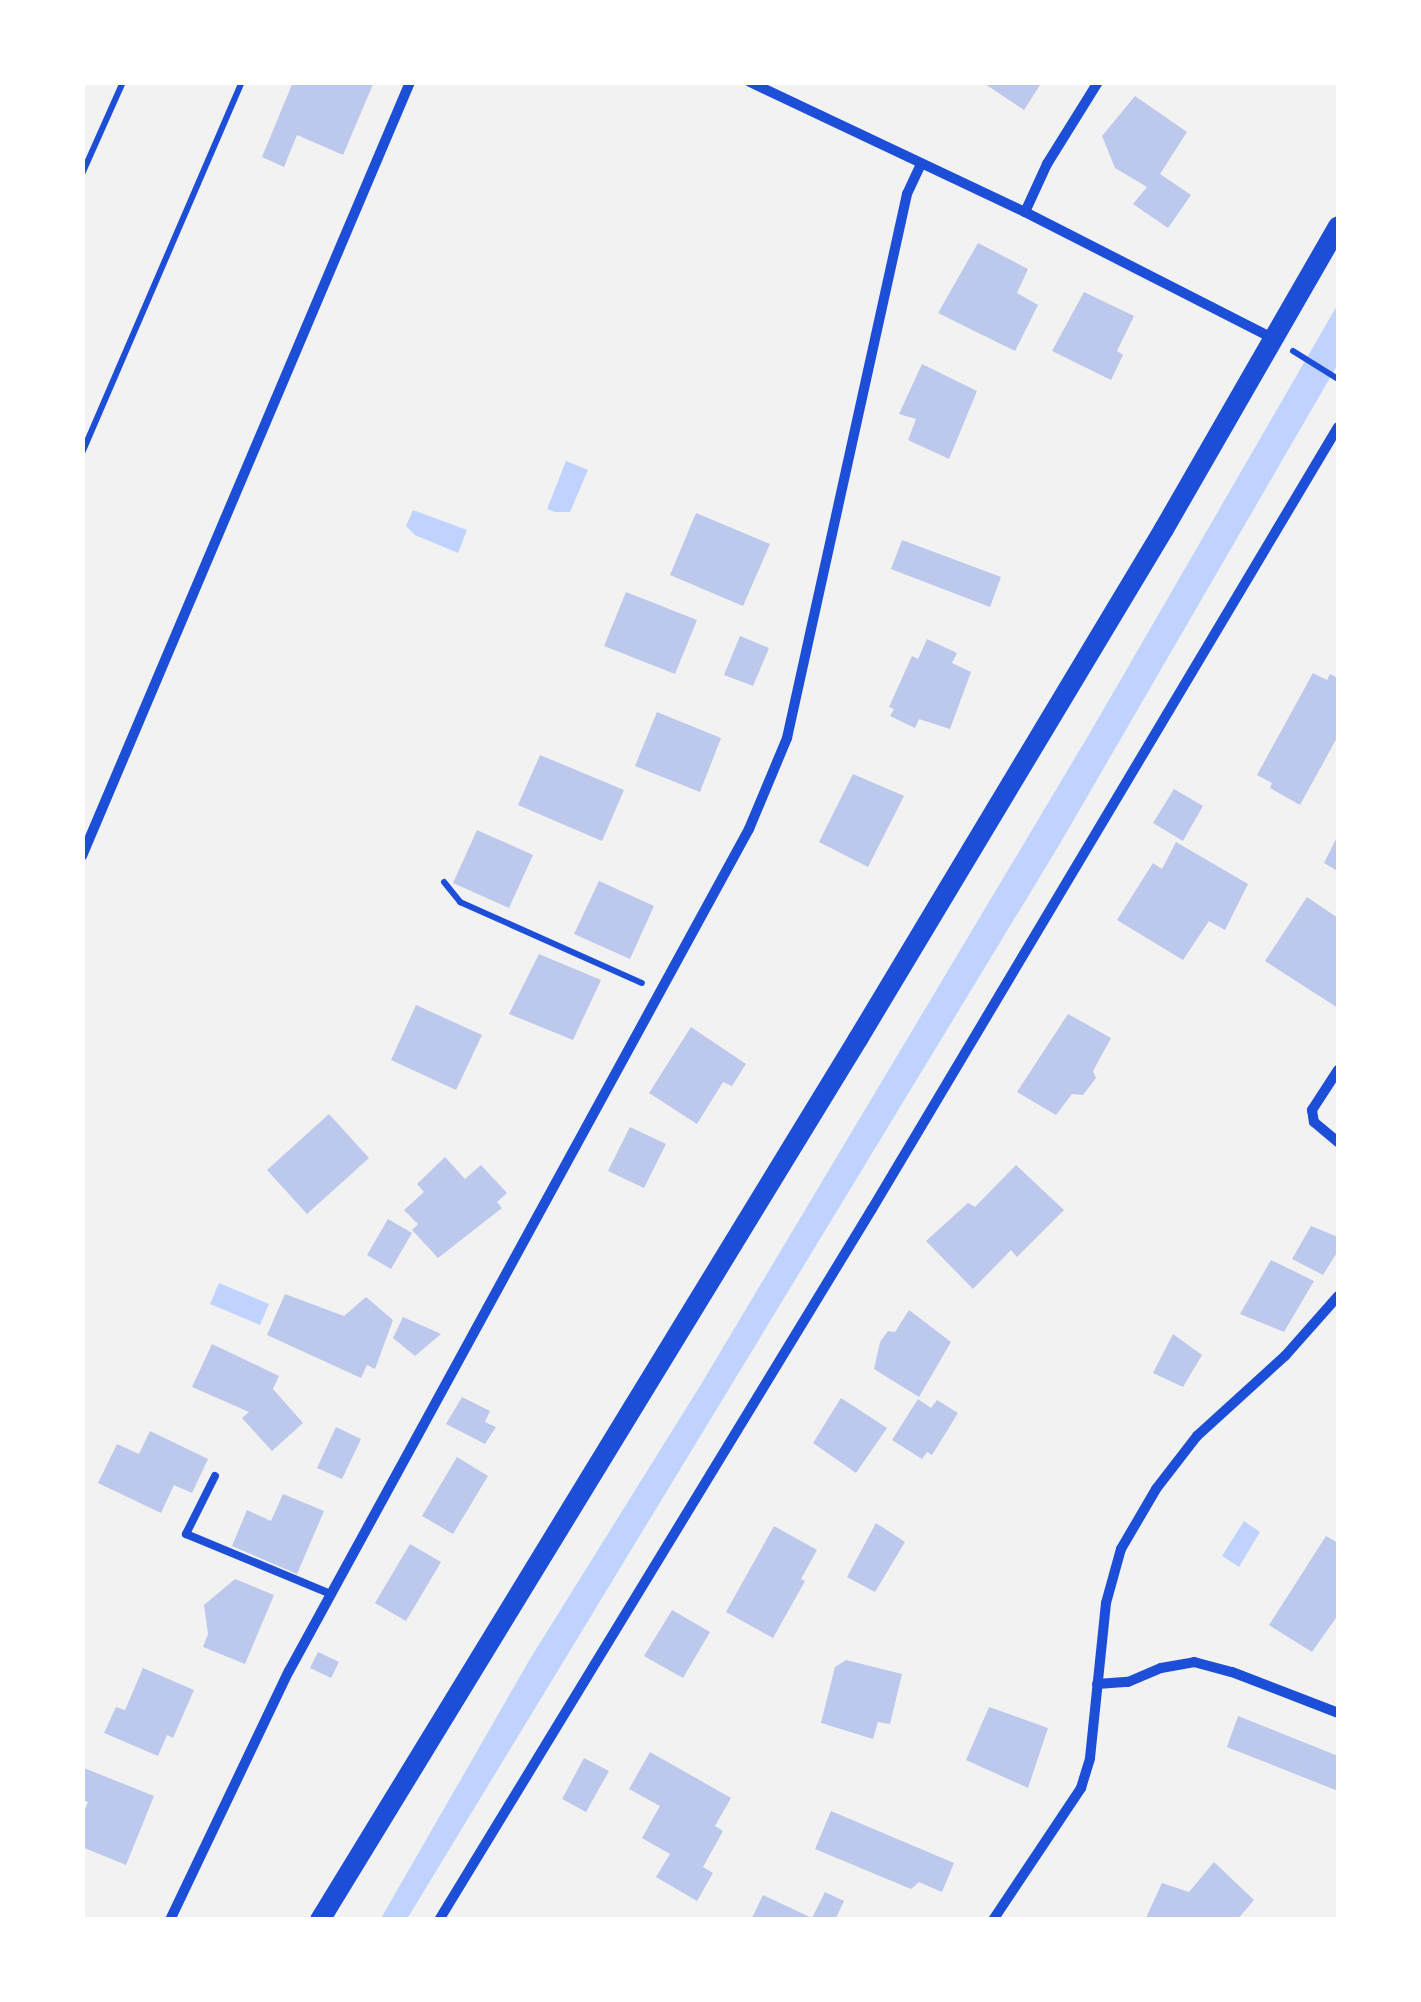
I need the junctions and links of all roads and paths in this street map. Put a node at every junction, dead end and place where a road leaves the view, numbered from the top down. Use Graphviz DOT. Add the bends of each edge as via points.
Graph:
graph roads {
  1 [pos="123,82"];
  2 [pos="242,82"];
  3 [pos="410,82"];
  4 [pos="750,82"];
  5 [pos="1098,82"];
  6 [pos="921,164"];
  7 [pos="82,174"];
  8 [pos="1025,212"];
  9 [pos="1338,226"];
  10 [pos="1283,345"];
  11 [pos="1338,379"];
  12 [pos="1338,427"];
  13 [pos="82,453"];
  14 [pos="82,856"];
  15 [pos="444,882"];
  16 [pos="662,992"];
  17 [pos="1338,1070"];
  18 [pos="1338,1142"];
  19 [pos="1338,1296"];
  20 [pos="215,1476"];
  21 [pos="331,1594"];
  22 [pos="1098,1684"];
  23 [pos="1338,1713"];
  24 [pos="170,1920"];
  25 [pos="320,1920"];
  26 [pos="438,1920"];
  27 [pos="993,1920"];
  1 -- 7 [label="path"];
  2 -- 13 [label="path"];
  3 -- 14 [label="street"];
  4 -- 6 [label="street"];
  5 -- 8 [label="street"];
  6 -- 8 [label="street"];
  6 -- 16 [label="street" via="907,194 787,738 744,839"];
  8 -- 10 [label="street"];
  9 -- 10 [label="main road"];
  10 -- 11 [label="path"];
  10 -- 25 [label="main road"];
  12 -- 26 [label="street"];
  15 -- 16 [label="path" via="460,902"];
  16 -- 21 [label="street"];
  17 -- 18 [label="street" via="1312,1110 1314,1122"];
  19 -- 22 [label="street" via="1197,1436 1156,1489 1122,1548 1106,1603"];
  20 -- 21 [label="lane" via="186,1534"];
  21 -- 24 [label="street"];
  22 -- 23 [label="street" via="1194,1662"];
  22 -- 27 [label="street" via="1081,1788"];
}
